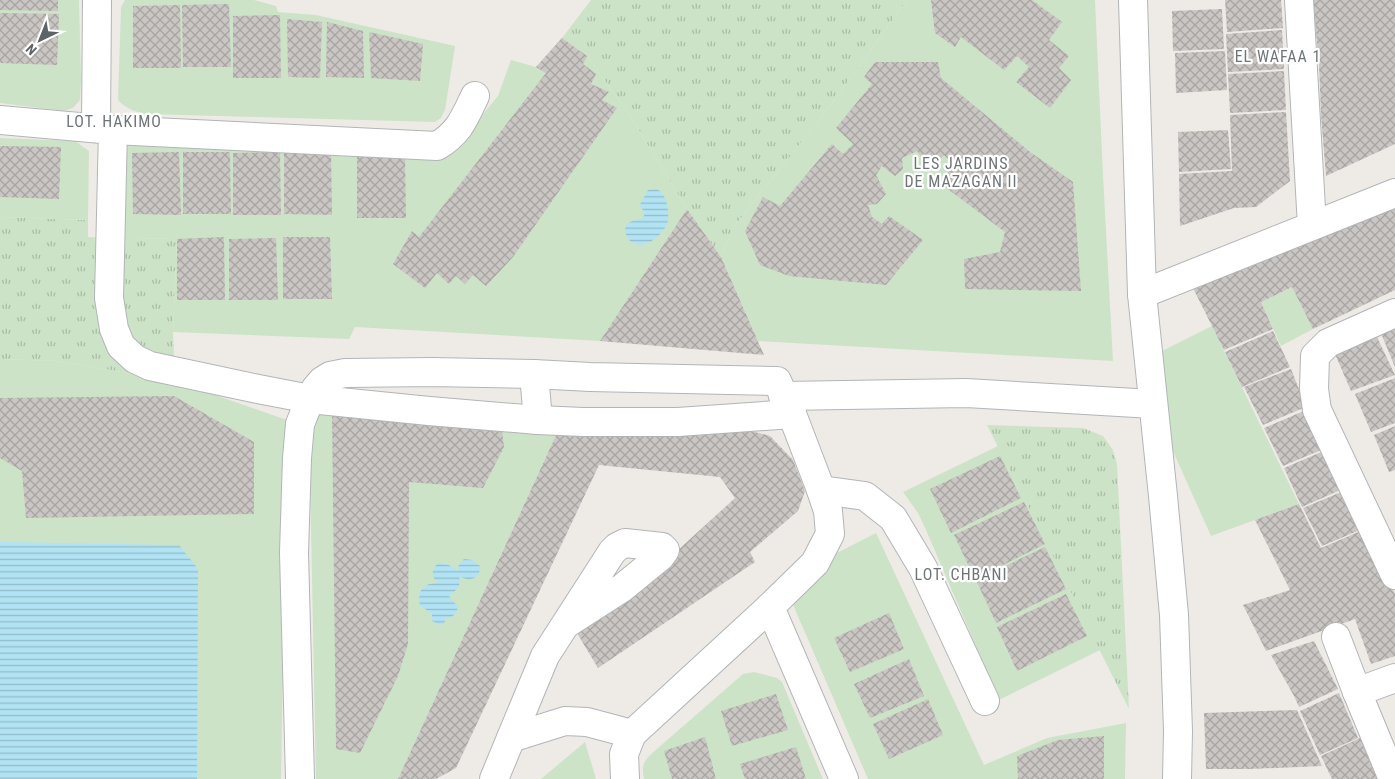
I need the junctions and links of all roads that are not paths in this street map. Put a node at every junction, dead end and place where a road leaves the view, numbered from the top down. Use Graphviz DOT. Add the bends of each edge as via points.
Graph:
graph roads {
  1 [pos="97,0"];
  2 [pos="1133,0"];
  3 [pos="1299,0"];
  4 [pos="475,96"];
  5 [pos="0,120"];
  6 [pos="104,129"];
  7 [pos="1395,193"];
  8 [pos="1312,226"];
  9 [pos="1142,294"];
  10 [pos="1395,313"];
  11 [pos="432,372"];
  12 [pos="534,374"];
  13 [pos="310,399"];
  14 [pos="1153,404"];
  15 [pos="788,405"];
  16 [pos="429,411"];
  17 [pos="538,420"];
  18 [pos="821,490"];
  19 [pos="1395,575"];
  20 [pos="770,607"];
  21 [pos="566,624"];
  22 [pos="1336,637"];
  23 [pos="1395,678"];
  24 [pos="1357,692"];
  25 [pos="985,701"];
  26 [pos="632,734"];
  27 [pos="511,738"];
  28 [pos="300,779"];
  29 [pos="494,779"];
  30 [pos="625,779"];
  31 [pos="844,779"];
  32 [pos="1177,779"];
  33 [pos="1393,779"];
  1 -- 6 [label="street"];
  2 -- 9 [label="street"];
  3 -- 8 [label="street"];
  4 -- 6 [label="street" via="461,125 437,146"];
  5 -- 6 [label="street"];
  6 -- 13 [label="street" via="110,298 114,329 121,346 135,359 150,366"];
  7 -- 8 [label="street"];
  8 -- 9 [label="street"];
  9 -- 14 [label="street"];
  10 -- 19 [label="street" via="1328,343 1315,356 1314,389 1317,410"];
  11 -- 12 [label="street"];
  11 -- 13 [label="street" via="330,376 322,381"];
  11 -- 16 [label="street"];
  12 -- 15 [label="street" via="777,381"];
  12 -- 17 [label="street"];
  13 -- 16 [label="street"];
  13 -- 28 [label="street" via="300,424 295,515"];
  14 -- 15 [label="street" via="966,393"];
  14 -- 32 [label="street" via="1174,615"];
  15 -- 17 [label="street" via="678,422"];
  15 -- 18 [label="street"];
  16 -- 17 [label="street"];
  18 -- 20 [label="street" via="828,511 830,534 815,563"];
  18 -- 25 [label="street" via="866,496 893,518 923,568"];
  20 -- 26 [label="street"];
  20 -- 31 [label="street"];
  21 -- 27 [label="street" via="545,656"];
  22 -- 24 [label="street"];
  23 -- 24 [label="street"];
  24 -- 33 [label="street"];
  26 -- 27 [label="street" via="587,722 565,721"];
  26 -- 30 [label="street" via="624,754"];
  27 -- 29 [label="street"];
}
